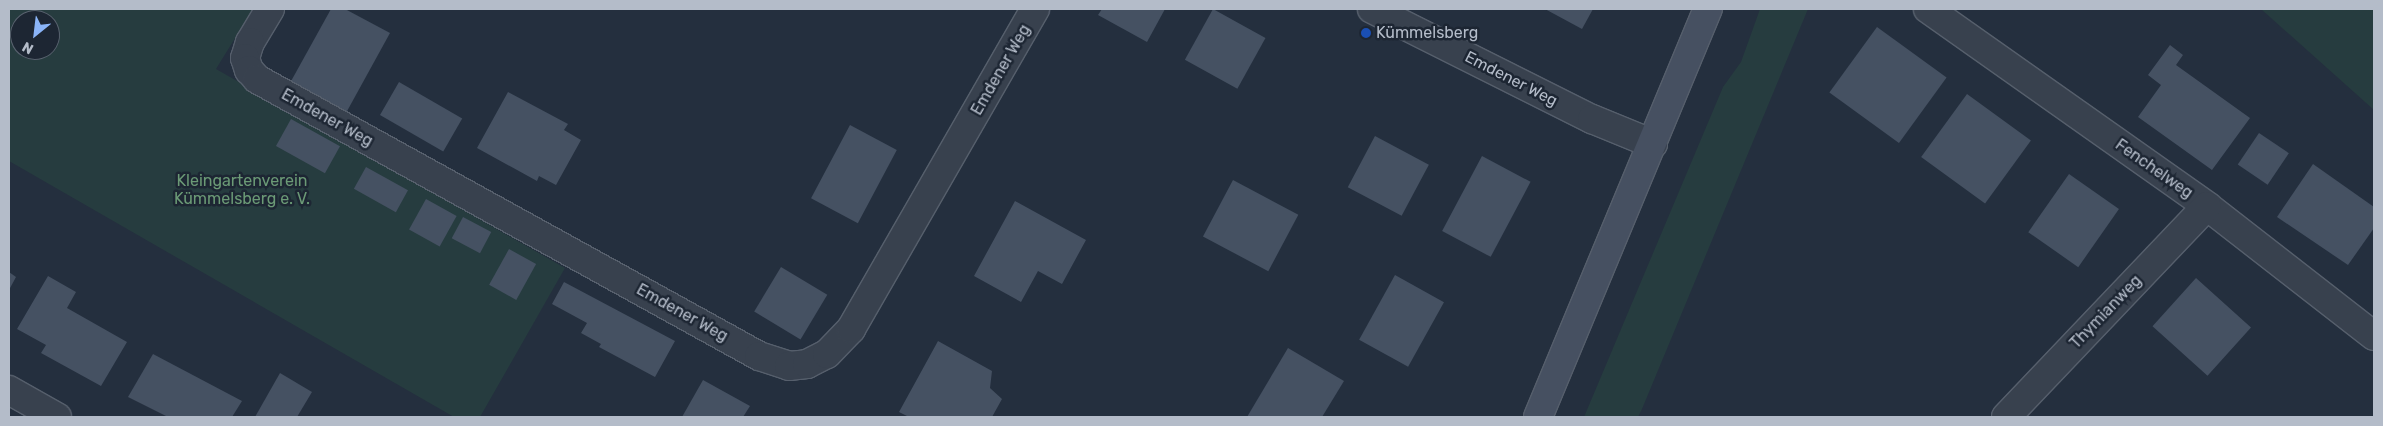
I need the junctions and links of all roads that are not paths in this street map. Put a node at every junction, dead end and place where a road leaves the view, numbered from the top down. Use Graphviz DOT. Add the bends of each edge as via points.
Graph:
graph roads {
  1 [pos="270,9"];
  2 [pos="1036,9"];
  3 [pos="1372,9"];
  4 [pos="1708,9"];
  5 [pos="1928,9"];
  6 [pos="1653,144"];
  7 [pos="2207,206"];
  8 [pos="2374,336"];
  9 [pos="9,390"];
  10 [pos="57,417"];
  11 [pos="1538,417"];
  12 [pos="2006,417"];
  1 -- 2 [label="street, Emdener Weg" via="250,42 245,58 249,70 263,83 759,356 789,366 807,364 827,354 850,330"];
  3 -- 6 [label="street, Emdener Weg" via="1592,119"];
  4 -- 6 [label="main road"];
  5 -- 7 [label="street, Fenchelweg"];
  6 -- 11 [label="main road"];
  7 -- 8 [label="street, Fenchelweg"];
  7 -- 12 [label="street, Thymianweg"];
  9 -- 10 [label="street"];
}
